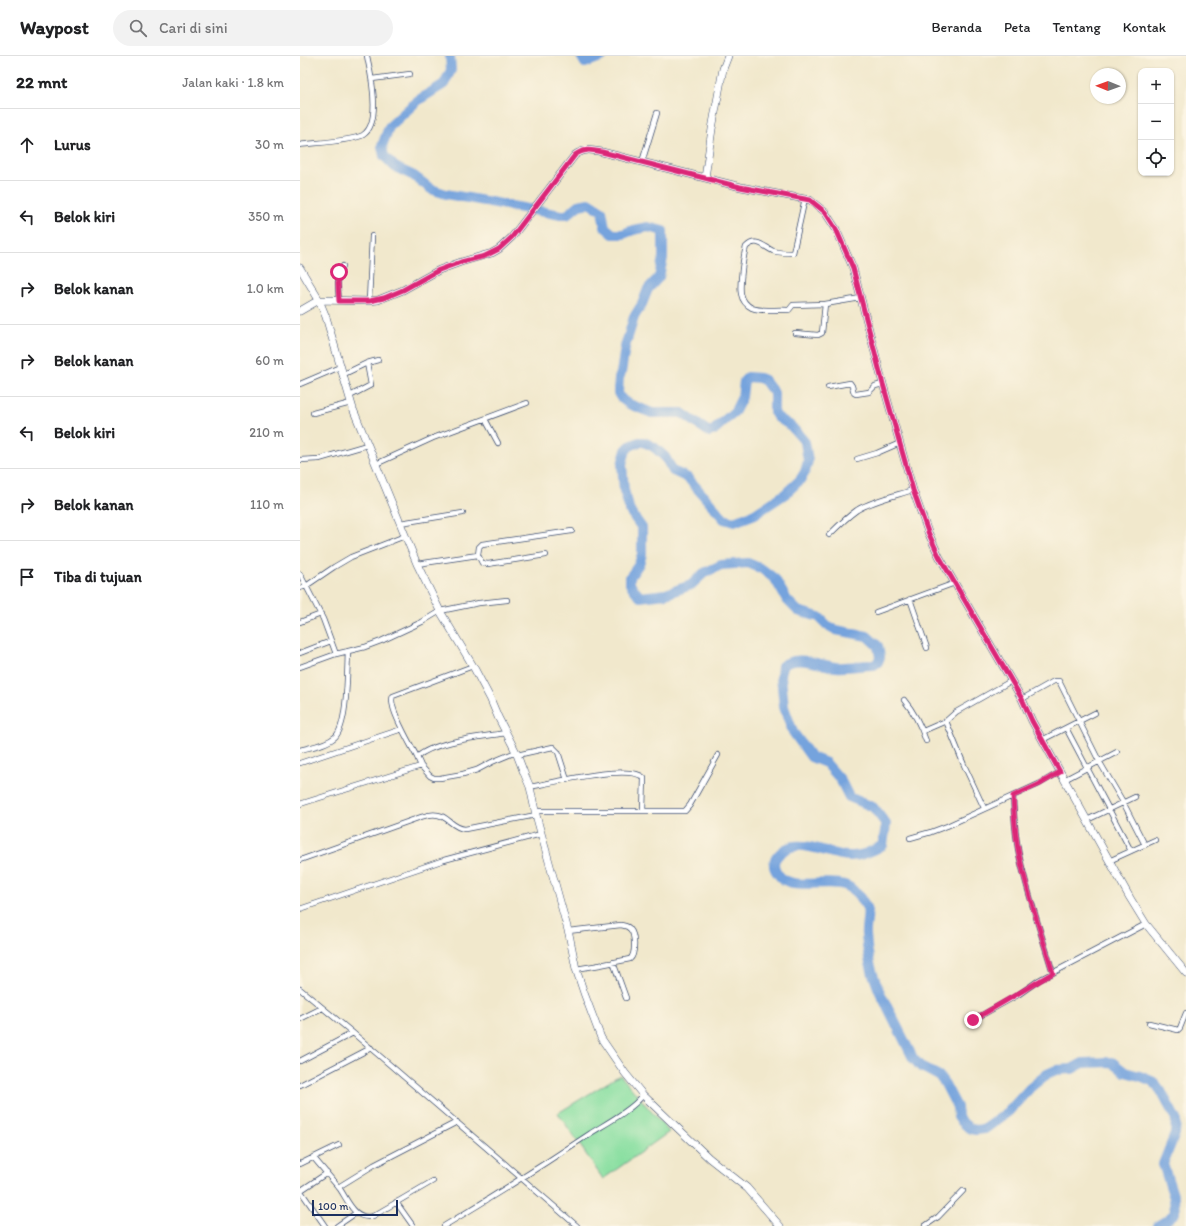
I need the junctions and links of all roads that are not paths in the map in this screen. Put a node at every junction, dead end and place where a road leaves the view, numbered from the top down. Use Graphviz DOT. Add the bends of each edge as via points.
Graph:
graph roads {
  1 [pos="367,56"];
  2 [pos="728,56"];
  3 [pos="410,74"];
  4 [pos="372,79"];
  5 [pos="657,113"];
  6 [pos="300,145"];
  7 [pos="642,162"];
  8 [pos="705,178"];
  9 [pos="805,198"];
  10 [pos="372,236"];
  11 [pos="343,266"];
  12 [pos="300,268"];
  13 [pos="861,298"];
  14 [pos="319,300"];
  15 [pos="339,301"];
  16 [pos="369,301"];
  17 [pos="825,304"];
  18 [pos="300,311"];
  19 [pos="795,333"];
  20 [pos="378,360"];
  21 [pos="367,363"];
  22 [pos="340,367"];
  23 [pos="342,375"];
  24 [pos="300,384"];
  25 [pos="883,384"];
  26 [pos="828,387"];
  27 [pos="350,399"];
  28 [pos="527,404"];
  29 [pos="313,413"];
  30 [pos="485,419"];
  31 [pos="498,444"];
  32 [pos="900,444"];
  33 [pos="367,445"];
  34 [pos="857,459"];
  35 [pos="300,460"];
  36 [pos="376,464"];
  37 [pos="913,490"];
  38 [pos="463,513"];
  39 [pos="400,523"];
  40 [pos="572,531"];
  41 [pos="829,534"];
  42 [pos="405,536"];
  43 [pos="478,555"];
  44 [pos="546,555"];
  45 [pos="417,564"];
  46 [pos="300,574"];
  47 [pos="955,583"];
  48 [pos="306,586"];
  49 [pos="300,588"];
  50 [pos="910,599"];
  51 [pos="507,600"];
  52 [pos="440,611"];
  53 [pos="876,612"];
  54 [pos="321,614"];
  55 [pos="300,622"];
  56 [pos="331,641"];
  57 [pos="927,648"];
  58 [pos="348,651"];
  59 [pos="300,653"];
  60 [pos="336,654"];
  61 [pos="300,666"];
  62 [pos="473,666"];
  63 [pos="1011,681"];
  64 [pos="1022,699"];
  65 [pos="904,700"];
  66 [pos="1095,713"];
  67 [pos="946,721"];
  68 [pos="1079,722"];
  69 [pos="1066,728"];
  70 [pos="402,729"];
  71 [pos="923,731"];
  72 [pos="506,733"];
  73 [pos="1042,740"];
  74 [pos="926,741"];
  75 [pos="300,750"];
  76 [pos="1117,752"];
  77 [pos="516,754"];
  78 [pos="718,755"];
  79 [pos="417,757"];
  80 [pos="1099,761"];
  81 [pos="300,763"];
  82 [pos="421,766"];
  83 [pos="1087,768"];
  84 [pos="1060,772"];
  85 [pos="567,780"];
  86 [pos="1064,780"];
  87 [pos="530,788"];
  88 [pos="1013,796"];
  89 [pos="1135,797"];
  90 [pos="1123,802"];
  91 [pos="300,804"];
  92 [pos="984,808"];
  93 [pos="1109,809"];
  94 [pos="643,811"];
  95 [pos="535,813"];
  96 [pos="1087,820"];
  97 [pos="541,834"];
  98 [pos="910,838"];
  99 [pos="1156,840"];
  100 [pos="1145,845"];
  101 [pos="1131,851"];
  102 [pos="300,860"];
  103 [pos="1109,861"];
  104 [pos="300,908"];
  105 [pos="1146,924"];
  106 [pos="568,931"];
  107 [pos="613,962"];
  108 [pos="576,968"];
  109 [pos="1053,973"];
  110 [pos="1186,973"];
  111 [pos="300,989"];
  112 [pos="626,998"];
  113 [pos="322,1008"];
  114 [pos="1186,1013"];
  115 [pos="300,1019"];
  116 [pos="973,1020"];
  117 [pos="1149,1024"];
  118 [pos="353,1033"];
  119 [pos="371,1048"];
  120 [pos="300,1061"];
  121 [pos="300,1085"];
  122 [pos="643,1095"];
  123 [pos="458,1122"];
  124 [pos="339,1144"];
  125 [pos="313,1157"];
  126 [pos="300,1164"];
  127 [pos="327,1173"];
  128 [pos="522,1178"];
  129 [pos="433,1181"];
  130 [pos="340,1189"];
  131 [pos="300,1190"];
  132 [pos="963,1191"];
  133 [pos="396,1202"];
  134 [pos="356,1213"];
  135 [pos="324,1226"];
  136 [pos="337,1226"];
  137 [pos="412,1226"];
  138 [pos="444,1226"];
  139 [pos="577,1226"];
  140 [pos="780,1226"];
  141 [pos="925,1226"];
  1 -- 4 [label="street"];
  2 -- 8 [label="street" via="713,121"];
  3 -- 4 [label="street"];
  4 -- 6 [label="street" via="374,111 368,131 354,138"];
  5 -- 7 [label="street"];
  7 -- 8 [label="street"];
  7 -- 16 [label="street" via="593,150 580,152 575,155 512,237 499,249 439,270 392,295"];
  8 -- 9 [label="street"];
  9 -- 13 [label="street" via="813,201 825,212 836,229 853,268"];
  9 -- 17 [label="street" via="794,252 775,251 757,242 749,244 745,249 740,292 744,301 757,309 789,310 793,306"];
  10 -- 16 [label="street"];
  11 -- 15 [label="street" via="338,276"];
  12 -- 14 [label="street"];
  13 -- 17 [label="street"];
  13 -- 25 [label="street"];
  14 -- 15 [label="street"];
  14 -- 18 [label="street"];
  14 -- 22 [label="street"];
  15 -- 16 [label="street"];
  17 -- 19 [label="street" via="821,334"];
  20 -- 21 [label="street"];
  21 -- 23 [label="street"];
  21 -- 27 [label="street" via="371,385"];
  22 -- 23 [label="street"];
  22 -- 24 [label="street"];
  23 -- 27 [label="street"];
  25 -- 26 [label="street" via="875,386 869,392 856,394 850,383"];
  25 -- 32 [label="street"];
  27 -- 29 [label="street"];
  27 -- 33 [label="street"];
  28 -- 30 [label="street"];
  30 -- 31 [label="street"];
  30 -- 36 [label="street" via="433,438"];
  32 -- 34 [label="street"];
  32 -- 37 [label="street"];
  33 -- 35 [label="street" via="320,459"];
  33 -- 36 [label="street"];
  36 -- 39 [label="street"];
  37 -- 41 [label="street" via="857,510"];
  37 -- 47 [label="street" via="928,532"];
  38 -- 39 [label="street"];
  39 -- 42 [label="street"];
  40 -- 43 [label="street" via="482,544"];
  42 -- 45 [label="street"];
  42 -- 48 [label="street" via="352,557"];
  43 -- 44 [label="street" via="482,564 488,564"];
  43 -- 45 [label="street"];
  45 -- 52 [label="street"];
  46 -- 48 [label="street"];
  47 -- 50 [label="street"];
  47 -- 63 [label="street"];
  48 -- 49 [label="street"];
  48 -- 54 [label="street"];
  50 -- 53 [label="street"];
  50 -- 57 [label="street"];
  51 -- 52 [label="street"];
  52 -- 58 [label="street" via="397,634"];
  52 -- 62 [label="street"];
  54 -- 55 [label="street"];
  54 -- 56 [label="street"];
  56 -- 59 [label="street"];
  56 -- 60 [label="street"];
  58 -- 60 [label="street"];
  58 -- 75 [label="street" via="343,720 338,733 328,741"];
  60 -- 61 [label="street"];
  62 -- 70 [label="street" via="393,696 392,706"];
  62 -- 72 [label="street"];
  63 -- 64 [label="street"];
  63 -- 67 [label="street" via="956,712"];
  64 -- 68 [label="street" via="1054,681 1059,681"];
  64 -- 73 [label="street"];
  65 -- 71 [label="street"];
  66 -- 68 [label="street"];
  67 -- 71 [label="street"];
  67 -- 92 [label="street"];
  68 -- 69 [label="street"];
  68 -- 80 [label="street"];
  69 -- 73 [label="street"];
  69 -- 83 [label="street"];
  70 -- 79 [label="street"];
  70 -- 81 [label="street"];
  71 -- 74 [label="street"];
  72 -- 77 [label="street"];
  72 -- 79 [label="street" via="446,744 422,752"];
  73 -- 84 [label="street"];
  76 -- 80 [label="street"];
  77 -- 82 [label="street" via="477,770 440,778 430,776"];
  77 -- 85 [label="street" via="553,747 558,752"];
  77 -- 87 [label="street"];
  78 -- 94 [label="street" via="688,809"];
  79 -- 82 [label="street"];
  80 -- 83 [label="street"];
  80 -- 90 [label="street"];
  82 -- 91 [label="street"];
  83 -- 86 [label="street"];
  83 -- 93 [label="street"];
  84 -- 86 [label="street"];
  84 -- 88 [label="street"];
  85 -- 87 [label="street"];
  85 -- 94 [label="street" via="617,772 640,775 644,778"];
  86 -- 96 [label="street"];
  87 -- 95 [label="street"];
  88 -- 92 [label="street"];
  88 -- 109 [label="street" via="1015,828 1027,889"];
  89 -- 90 [label="street"];
  90 -- 93 [label="street"];
  90 -- 100 [label="street"];
  92 -- 98 [label="street" via="931,832"];
  93 -- 96 [label="street"];
  93 -- 101 [label="street"];
  94 -- 95 [label="street"];
  95 -- 97 [label="street"];
  95 -- 102 [label="street" via="465,829 437,815 422,816"];
  96 -- 103 [label="street"];
  97 -- 104 [label="street" via="444,860"];
  97 -- 106 [label="street"];
  99 -- 100 [label="street"];
  100 -- 101 [label="street"];
  101 -- 103 [label="street"];
  103 -- 105 [label="street"];
  105 -- 109 [label="street"];
  105 -- 110 [label="street"];
  106 -- 107 [label="street" via="626,926 633,936 633,956 630,959"];
  106 -- 108 [label="street"];
  107 -- 108 [label="street"];
  107 -- 112 [label="street"];
  108 -- 122 [label="street" via="601,1038"];
  109 -- 116 [label="street"];
  111 -- 113 [label="street"];
  113 -- 115 [label="street"];
  113 -- 118 [label="street"];
  114 -- 117 [label="street" via="1178,1030"];
  118 -- 119 [label="street"];
  118 -- 120 [label="street"];
  119 -- 121 [label="street"];
  119 -- 123 [label="street"];
  122 -- 128 [label="street" via="639,1101 619,1115"];
  122 -- 140 [label="street" via="709,1158 747,1188"];
  123 -- 128 [label="street"];
  123 -- 130 [label="street" via="374,1165 342,1184"];
  124 -- 125 [label="street"];
  125 -- 126 [label="street"];
  125 -- 127 [label="street"];
  127 -- 130 [label="street"];
  127 -- 131 [label="street"];
  128 -- 138 [label="street"];
  128 -- 139 [label="street"];
  129 -- 133 [label="street"];
  130 -- 134 [label="street"];
  131 -- 135 [label="street"];
  132 -- 141 [label="street" via="938,1217"];
  133 -- 134 [label="street" via="374,1216 364,1217"];
  133 -- 137 [label="street"];
  134 -- 136 [label="street"];
}
